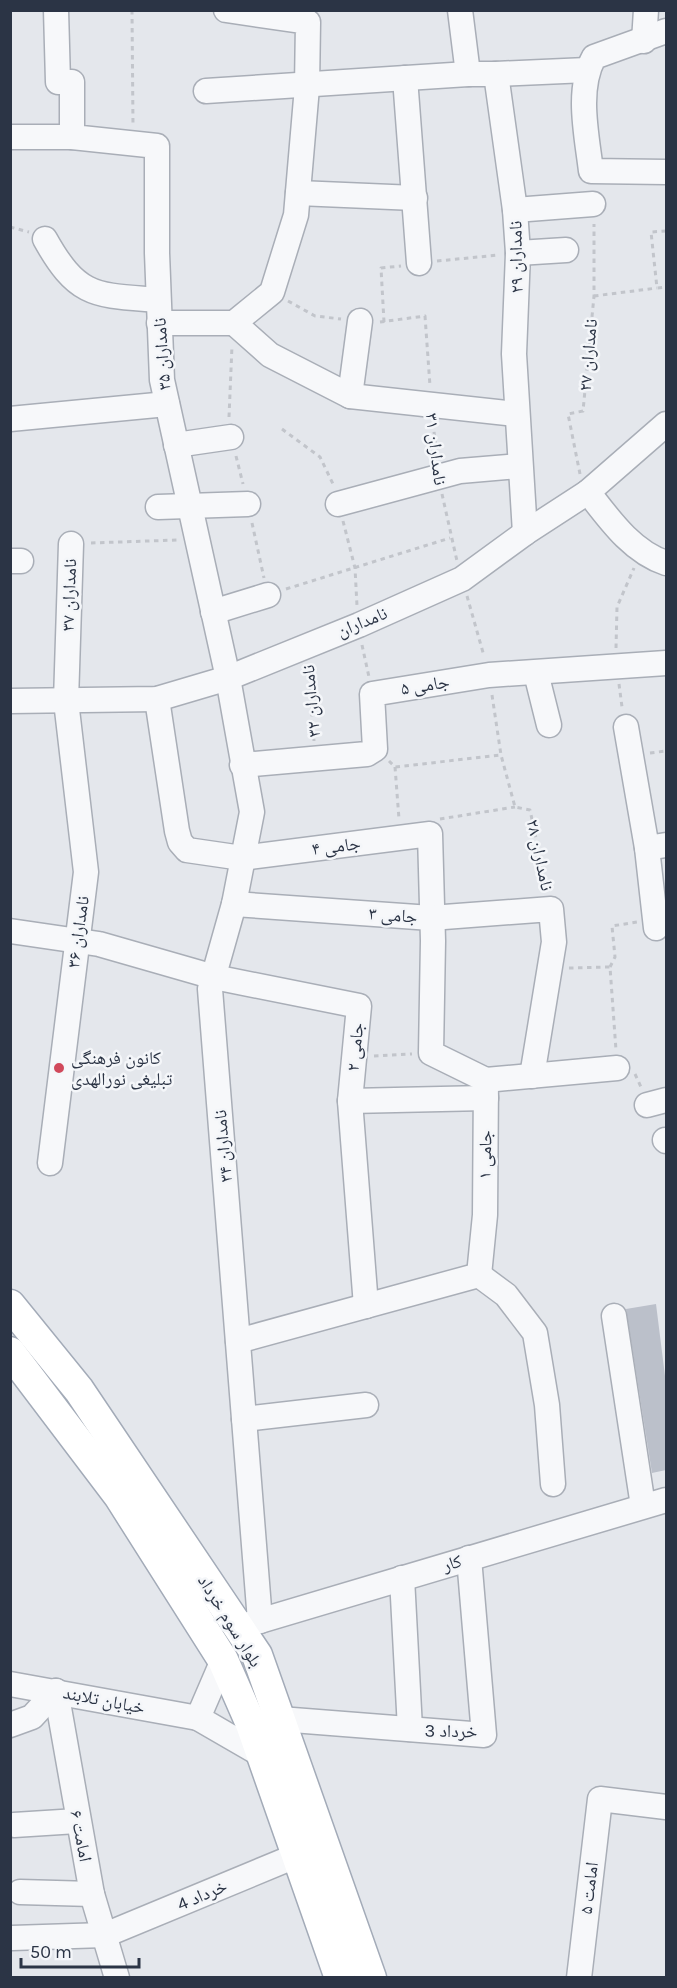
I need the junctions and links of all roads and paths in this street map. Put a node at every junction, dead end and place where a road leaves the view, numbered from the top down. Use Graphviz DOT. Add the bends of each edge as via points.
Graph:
graph roads {
  1 [pos="56,10"];
  2 [pos="132,10"];
  3 [pos="226,10"];
  4 [pos="460,10"];
  5 [pos="646,10"];
  6 [pos="309,16"];
  7 [pos="666,31"];
  8 [pos="644,41"];
  9 [pos="587,70"];
  10 [pos="468,74"];
  11 [pos="496,74"];
  12 [pos="405,78"];
  13 [pos="307,87"];
  14 [pos="206,91"];
  15 [pos="10,137"];
  16 [pos="72,137"];
  17 [pos="133,143"];
  18 [pos="666,172"];
  19 [pos="298,193"];
  20 [pos="415,198"];
  21 [pos="593,204"];
  22 [pos="515,210"];
  23 [pos="666,231"];
  24 [pos="45,239"];
  25 [pos="566,250"];
  26 [pos="518,253"];
  27 [pos="419,263"];
  28 [pos="666,287"];
  29 [pos="657,288"];
  30 [pos="594,296"];
  31 [pos="159,312"];
  32 [pos="425,316"];
  33 [pos="372,321"];
  34 [pos="234,323"];
  35 [pos="350,396"];
  36 [pos="167,404"];
  37 [pos="431,406"];
  38 [pos="516,414"];
  39 [pos="10,419"];
  40 [pos="666,424"];
  41 [pos="231,437"];
  42 [pos="176,445"];
  43 [pos="519,466"];
  44 [pos="439,477"];
  45 [pos="588,492"];
  46 [pos="248,504"];
  47 [pos="338,504"];
  48 [pos="158,507"];
  49 [pos="190,507"];
  50 [pos="525,533"];
  51 [pos="450,538"];
  52 [pos="197,539"];
  53 [pos="71,544"];
  54 [pos="643,550"];
  55 [pos="666,562"];
  56 [pos="462,579"];
  57 [pos="268,595"];
  58 [pos="213,612"];
  59 [pos="358,625"];
  60 [pos="306,644"];
  61 [pos="666,663"];
  62 [pos="616,668"];
  63 [pos="536,673"];
  64 [pos="489,675"];
  65 [pos="228,678"];
  66 [pos="372,694"];
  67 [pos="157,699"];
  68 [pos="10,701"];
  69 [pos="66,701"];
  70 [pos="549,725"];
  71 [pos="626,728"];
  72 [pos="375,748"];
  73 [pos="501,754"];
  74 [pos="316,758"];
  75 [pos="242,765"];
  76 [pos="395,766"];
  77 [pos="515,807"];
  78 [pos="430,834"];
  79 [pos="401,838"];
  80 [pos="657,846"];
  81 [pos="242,858"];
  82 [pos="234,904"];
  83 [pos="551,909"];
  84 [pos="432,918"];
  85 [pos="656,924"];
  86 [pos="10,932"];
  87 [pos="76,940"];
  88 [pos="610,967"];
  89 [pos="549,969"];
  90 [pos="214,977"];
  91 [pos="431,1053"];
  92 [pos="354,1057"];
  93 [pos="617,1068"];
  94 [pos="532,1076"];
  95 [pos="486,1089"];
  96 [pos="350,1101"];
  97 [pos="657,1102"];
  98 [pos="50,1163"];
  99 [pos="479,1275"];
  100 [pos="10,1305"];
  101 [pos="366,1306"];
  102 [pos="614,1316"];
  103 [pos="238,1341"];
  104 [pos="12,1356"];
  105 [pos="366,1405"];
  106 [pos="244,1419"];
  107 [pos="553,1484"];
  108 [pos="666,1500"];
  109 [pos="644,1506"];
  110 [pos="469,1558"];
  111 [pos="402,1578"];
  112 [pos="249,1624"];
  113 [pos="223,1660"];
  114 [pos="10,1683"];
  115 [pos="56,1692"];
  116 [pos="198,1718"];
  117 [pos="280,1719"];
  118 [pos="10,1725"];
  119 [pos="410,1729"];
  120 [pos="262,1755"];
  121 [pos="666,1807"];
  122 [pos="77,1821"];
  123 [pos="14,1825"];
  124 [pos="298,1855"];
  125 [pos="20,1892"];
  126 [pos="92,1894"];
  127 [pos="105,1935"];
  128 [pos="12,1938"];
  129 [pos="117,1977"];
  130 [pos="340,1977"];
  131 [pos="371,1977"];
  132 [pos="579,1977"];
  1 -- 16 [label="street" via="58,82 72,82"];
  2 -- 17 [label="path"];
  3 -- 6 [label="street"];
  4 -- 10 [label="street"];
  5 -- 8 [label="street"];
  6 -- 13 [label="street"];
  7 -- 8 [label="street"];
  8 -- 9 [label="street" via="594,57"];
  9 -- 11 [label="street"];
  9 -- 18 [label="street" via="585,117 591,171"];
  10 -- 11 [label="street"];
  10 -- 12 [label="street"];
  11 -- 22 [label="street, نامداران ۲۹"];
  12 -- 13 [label="street"];
  12 -- 20 [label="street"];
  13 -- 14 [label="street"];
  13 -- 19 [label="street"];
  15 -- 16 [label="street, نامداران ۳۵"];
  16 -- 17 [label="street, نامداران ۳۵"];
  17 -- 31 [label="street, نامداران ۳۵" via="158,146"];
  19 -- 20 [label="street"];
  19 -- 34 [label="street" via="296,214 272,292"];
  20 -- 27 [label="street"];
  21 -- 22 [label="street"];
  21 -- 30 [label="path, نامداران ۲۷"];
  22 -- 26 [label="street, نامداران ۲۹"];
  23 -- 29 [label="path" via="651,232"];
  24 -- 31 [label="street" via="78,284 101,296"];
  25 -- 26 [label="street"];
  26 -- 27 [label="path"];
  26 -- 38 [label="street, نامداران ۲۹"];
  27 -- 33 [label="path" via="381,268"];
  28 -- 29 [label="path"];
  29 -- 30 [label="path"];
  30 -- 45 [label="path, نامداران ۲۷" via="583,411 568,414 580,475"];
  31 -- 34 [label="street"];
  31 -- 36 [label="street, نامداران ۳۵"];
  32 -- 37 [label="path, نامداران ۳۱"];
  33 -- 35 [label="street"];
  34 -- 35 [label="street" via="270,355"];
  34 -- 41 [label="path" via="229,394"];
  35 -- 37 [label="street"];
  36 -- 39 [label="street"];
  36 -- 42 [label="street, نامداران ۳۵"];
  37 -- 38 [label="street"];
  37 -- 44 [label="path, نامداران ۳۱"];
  38 -- 43 [label="street, نامداران ۲۹"];
  40 -- 45 [label="street, نامداران"];
  41 -- 42 [label="street"];
  42 -- 49 [label="street, نامداران ۳۵"];
  43 -- 44 [label="street" via="460,471"];
  43 -- 50 [label="street, نامداران ۲۹"];
  44 -- 47 [label="street"];
  44 -- 51 [label="path, نامداران ۳۱"];
  45 -- 50 [label="street, نامداران"];
  45 -- 54 [label="street" via="614,526"];
  46 -- 49 [label="street"];
  48 -- 49 [label="street"];
  49 -- 52 [label="street, نامداران ۳۵"];
  50 -- 56 [label="street, نامداران"];
  51 -- 56 [label="path, نامداران ۳۱"];
  51 -- 57 [label="path"];
  52 -- 53 [label="path, نامداران ۳۷"];
  52 -- 58 [label="street, نامداران ۳۵"];
  53 -- 69 [label="street, نامداران ۳۷"];
  54 -- 55 [label="street"];
  54 -- 62 [label="path" via="617,607"];
  56 -- 59 [label="street, نامداران"];
  56 -- 64 [label="path, نامداران ۲۸"];
  57 -- 58 [label="street"];
  58 -- 65 [label="street, نامداران ۳۵"];
  59 -- 60 [label="street, نامداران"];
  59 -- 66 [label="path"];
  60 -- 65 [label="street, نامداران"];
  60 -- 74 [label="path, نامداران ۳۲"];
  61 -- 62 [label="street, جامی ۵"];
  62 -- 63 [label="street, جامی ۵"];
  62 -- 71 [label="path"];
  63 -- 64 [label="street, جامی ۵"];
  63 -- 70 [label="street"];
  64 -- 66 [label="street, جامی ۵"];
  64 -- 73 [label="path, نامداران ۲۸"];
  65 -- 67 [label="street, نامداران"];
  65 -- 75 [label="street, نامداران ۳۴"];
  66 -- 72 [label="street"];
  67 -- 69 [label="street, نامداران"];
  67 -- 81 [label="street, جامی ۴" via="180,842 187,850"];
  68 -- 69 [label="street, نامداران"];
  69 -- 87 [label="street, نامداران ۳۶" via="86,872"];
  71 -- 80 [label="street"];
  72 -- 74 [label="street" via="367,754"];
  72 -- 76 [label="path"];
  73 -- 76 [label="path"];
  73 -- 77 [label="path, نامداران ۲۸"];
  74 -- 75 [label="street"];
  75 -- 81 [label="street, نامداران ۳۴" via="252,812"];
  76 -- 79 [label="path"];
  77 -- 78 [label="path" via="436,820"];
  77 -- 83 [label="path, نامداران ۲۸" via="530,810"];
  78 -- 79 [label="street, جامی ۴"];
  78 -- 84 [label="street"];
  79 -- 81 [label="street, جامی ۴"];
  80 -- 85 [label="street"];
  81 -- 82 [label="street, نامداران ۳۴"];
  82 -- 84 [label="street, جامی ۳"];
  82 -- 90 [label="street, نامداران ۳۴"];
  83 -- 84 [label="street, جامی ۳"];
  83 -- 89 [label="street, نامداران ۲۸" via="554,942"];
  84 -- 91 [label="street"];
  85 -- 88 [label="path" via="612,926 615,957"];
  86 -- 87 [label="street"];
  87 -- 90 [label="street"];
  87 -- 98 [label="street, نامداران ۳۶"];
  88 -- 89 [label="path"];
  88 -- 93 [label="path"];
  89 -- 94 [label="street, نامداران ۲۸"];
  90 -- 92 [label="street, جامی ۲" via="359,1006"];
  90 -- 103 [label="street, نامداران ۳۴" via="210,989"];
  91 -- 92 [label="path"];
  91 -- 95 [label="street"];
  92 -- 96 [label="street, جامی ۲"];
  93 -- 94 [label="street"];
  93 -- 97 [label="path" via="635,1074"];
  94 -- 95 [label="street"];
  95 -- 96 [label="street"];
  95 -- 99 [label="street, جامی ۱" via="485,1215"];
  96 -- 101 [label="street, جامی ۲"];
  99 -- 101 [label="street"];
  99 -- 107 [label="street" via="506,1295 535,1333 547,1406"];
  100 -- 112 [label="main road, بلوار سوم خرداد" via="79,1390"];
  101 -- 103 [label="street"];
  102 -- 109 [label="street"];
  103 -- 106 [label="street, نامداران ۳۴"];
  104 -- 113 [label="main road, بلوار سوم خرداد" via="119,1496"];
  105 -- 106 [label="street"];
  106 -- 112 [label="street, نامداران ۳۴"];
  108 -- 109 [label="street, کار"];
  109 -- 110 [label="street, کار"];
  110 -- 111 [label="street, کار"];
  110 -- 119 [label="street, خرداد 3" via="484,1735"];
  111 -- 112 [label="street, کار"];
  111 -- 119 [label="street"];
  112 -- 117 [label="main road, بلوار سوم خرداد"];
  113 -- 116 [label="street"];
  113 -- 120 [label="main road, بلوار سوم خرداد"];
  114 -- 115 [label="street, خیابان تلابند"];
  115 -- 116 [label="street, خیابان تلابند"];
  115 -- 118 [label="street" via="32,1717"];
  115 -- 122 [label="street, امامت ۶"];
  116 -- 120 [label="street, خیابان تلابند"];
  117 -- 119 [label="street, خرداد 3"];
  117 -- 131 [label="main road, بلوار سوم خرداد"];
  120 -- 124 [label="main road, بلوار سوم خرداد"];
  121 -- 132 [label="street, امامت ۵" via="600,1799"];
  122 -- 123 [label="street"];
  122 -- 126 [label="street, امامت ۶"];
  124 -- 127 [label="street, خرداد 4"];
  124 -- 130 [label="main road, بلوار سوم خرداد"];
  125 -- 126 [label="street"];
  126 -- 127 [label="street, امامت ۶"];
  127 -- 128 [label="street"];
  127 -- 129 [label="street, امامت ۶"];
}
